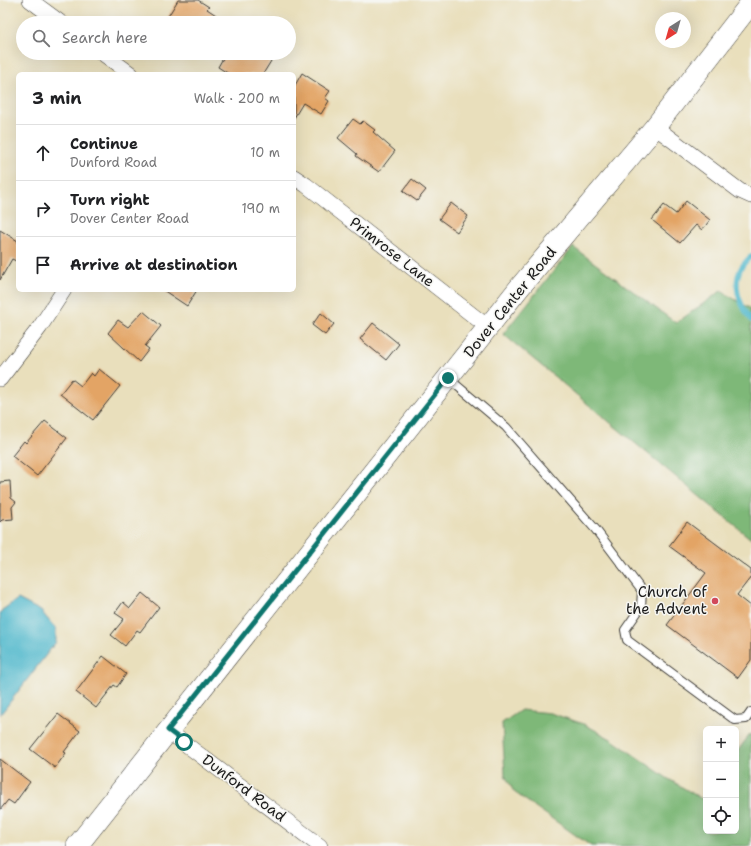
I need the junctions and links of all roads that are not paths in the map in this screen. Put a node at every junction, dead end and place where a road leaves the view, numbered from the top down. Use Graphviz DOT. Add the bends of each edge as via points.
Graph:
graph roads {
  1 [pos="30,0"];
  2 [pos="751,3"];
  3 [pos="52,16"];
  4 [pos="112,60"];
  5 [pos="128,72"];
  6 [pos="655,127"];
  7 [pos="296,179"];
  8 [pos="751,196"];
  9 [pos="63,292"];
  10 [pos="489,328"];
  11 [pos="448,378"];
  12 [pos="0,379"];
  13 [pos="751,712"];
  14 [pos="168,730"];
  15 [pos="77,846"];
  16 [pos="320,846"];
  1 -- 3 [label="street"];
  2 -- 6 [label="street, Dover Center Road"];
  4 -- 5 [label="street"];
  6 -- 8 [label="street" via="740,191"];
  6 -- 10 [label="street, Dover Center Road" via="519,288"];
  7 -- 10 [label="street, Primrose Lane" via="306,184"];
  9 -- 12 [label="street" via="40,327"];
  10 -- 11 [label="street, Dover Center Road"];
  11 -- 13 [label="lane" via="506,427 596,530 642,591 641,607 625,630 626,640 736,720 746,719"];
  11 -- 14 [label="street, Dover Center Road"];
  14 -- 15 [label="street, Dover Center Road"];
  14 -- 16 [label="street, Dunford Road"];
}
